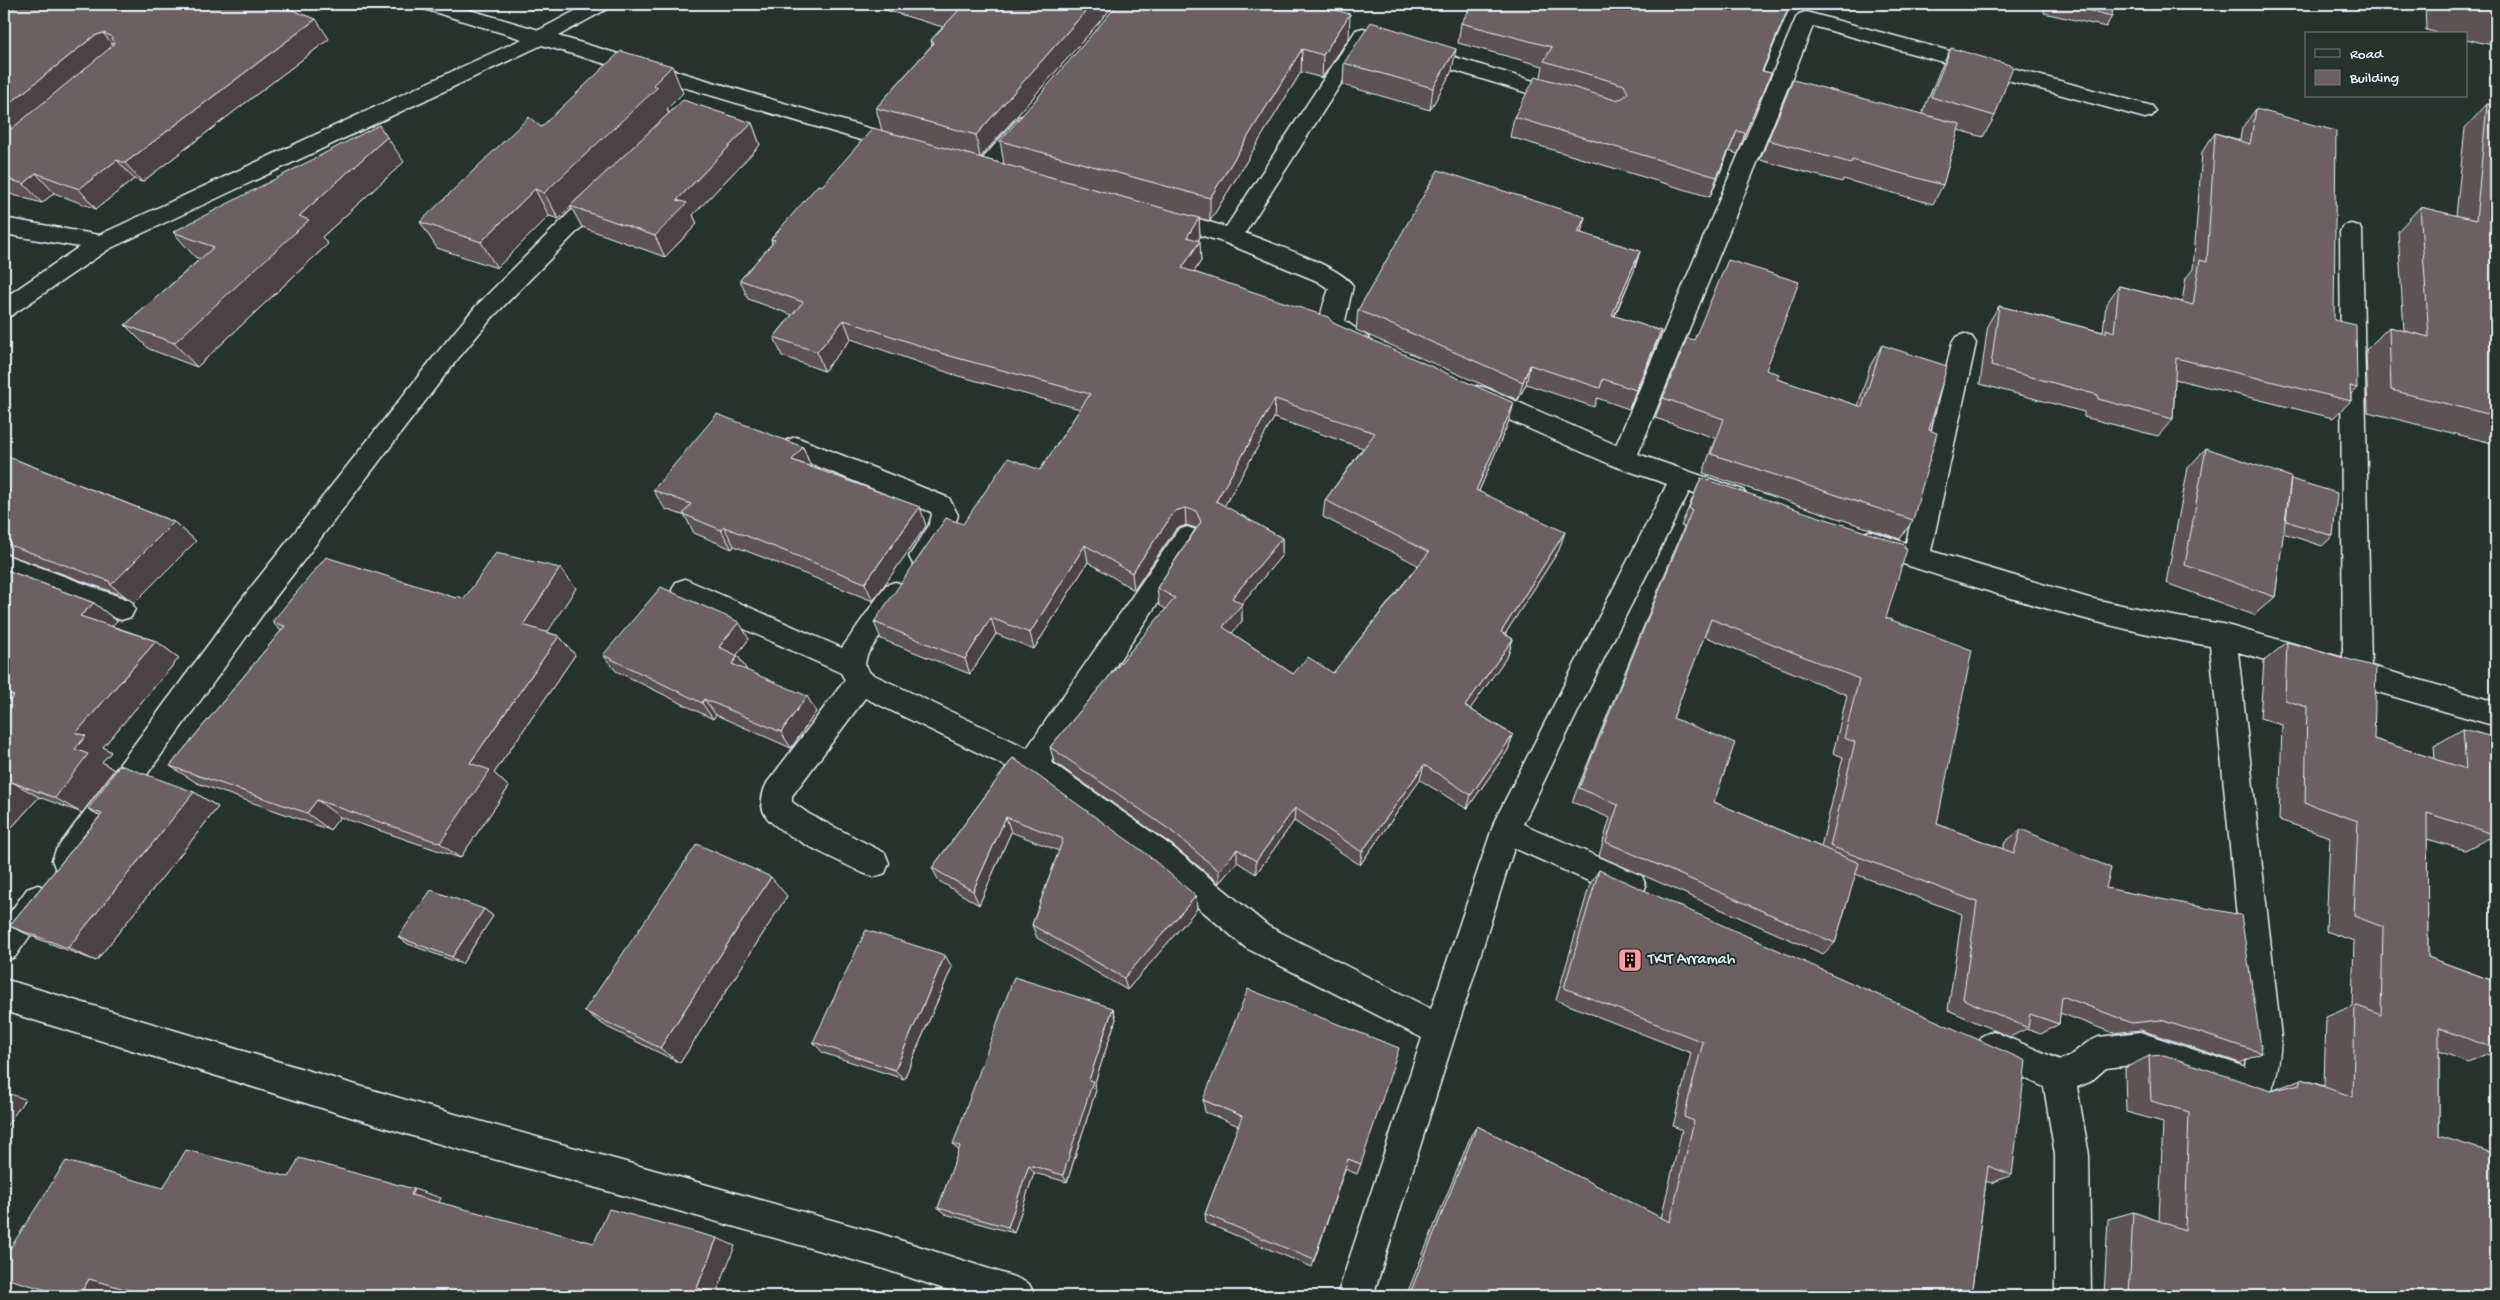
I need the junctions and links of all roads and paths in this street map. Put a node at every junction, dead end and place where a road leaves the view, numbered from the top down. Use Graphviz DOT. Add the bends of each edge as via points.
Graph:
graph roads {
  1 [pos="428,4"];
  2 [pos="602,4"];
  3 [pos="1808,11"];
  4 [pos="542,37"];
  5 [pos="712,88"];
  6 [pos="1582,103"];
  7 [pos="690,108"];
  8 [pos="1037,109"];
  9 [pos="2145,111"];
  10 [pos="930,153"];
  11 [pos="619,176"];
  12 [pos="1015,176"];
  13 [pos="1147,212"];
  14 [pos="4,226"];
  15 [pos="2351,232"];
  16 [pos="1231,236"];
  17 [pos="101,243"];
  18 [pos="4,309"];
  19 [pos="1964,343"];
  20 [pos="1376,350"];
  21 [pos="1459,386"];
  22 [pos="796,448"];
  23 [pos="1623,459"];
  24 [pos="1682,480"];
  25 [pos="1757,505"];
  26 [pos="1850,535"];
  27 [pos="1187,538"];
  28 [pos="1916,556"];
  29 [pos="4,565"];
  30 [pos="685,590"];
  31 [pos="122,609"];
  32 [pos="2223,636"];
  33 [pos="2357,673"];
  34 [pos="855,674"];
  35 [pos="2496,714"];
  36 [pos="1032,765"];
  37 [pos="1504,830"];
  38 [pos="874,863"];
  39 [pos="1659,899"];
  40 [pos="4,946"];
  41 [pos="4,995"];
  42 [pos="1439,1030"];
  43 [pos="1968,1036"];
  44 [pos="2059,1077"];
  45 [pos="1017,1296"];
  46 [pos="1355,1296"];
  47 [pos="2073,1296"];
  1 -- 4 [label="street"];
  2 -- 4 [label="street"];
  3 -- 9 [label="street"];
  3 -- 23 [label="street"];
  4 -- 5 [label="street"];
  4 -- 17 [label="street"];
  5 -- 7 [label="street"];
  5 -- 10 [label="street"];
  6 -- 16 [label="street" via="1363,34"];
  8 -- 12 [label="street" via="977,166"];
  11 -- 40 [label="street" via="484,312 444,360 258,598"];
  13 -- 16 [label="street"];
  14 -- 17 [label="street"];
  15 -- 33 [label="street"];
  16 -- 20 [label="street" via="1326,275 1341,286 1332,318 1333,327 1340,334"];
  17 -- 18 [label="street"];
  19 -- 28 [label="street"];
  21 -- 23 [label="street"];
  22 -- 34 [label="street" via="940,505 945,515 940,531 854,651"];
  23 -- 24 [label="street"];
  24 -- 25 [label="street"];
  24 -- 37 [label="street"];
  26 -- 28 [label="street"];
  27 -- 36 [label="street"];
  28 -- 32 [label="street" via="2062,600 2177,630"];
  29 -- 31 [label="street"];
  30 -- 34 [label="street"];
  32 -- 33 [label="street"];
  32 -- 44 [label="street" via="2265,1037 2259,1080 2244,1084 2140,1048 2099,1053 2078,1070"];
  33 -- 35 [label="street"];
  34 -- 36 [label="street"];
  34 -- 38 [label="street" via="777,792 777,808 799,824"];
  36 -- 42 [label="street" via="1159,855 1257,937"];
  37 -- 39 [label="street"];
  37 -- 42 [label="street"];
  41 -- 45 [label="street" via="426,1123 878,1250"];
  42 -- 46 [label="street"];
  43 -- 44 [label="street"];
  44 -- 47 [label="street" via="2072,1155"];
}
